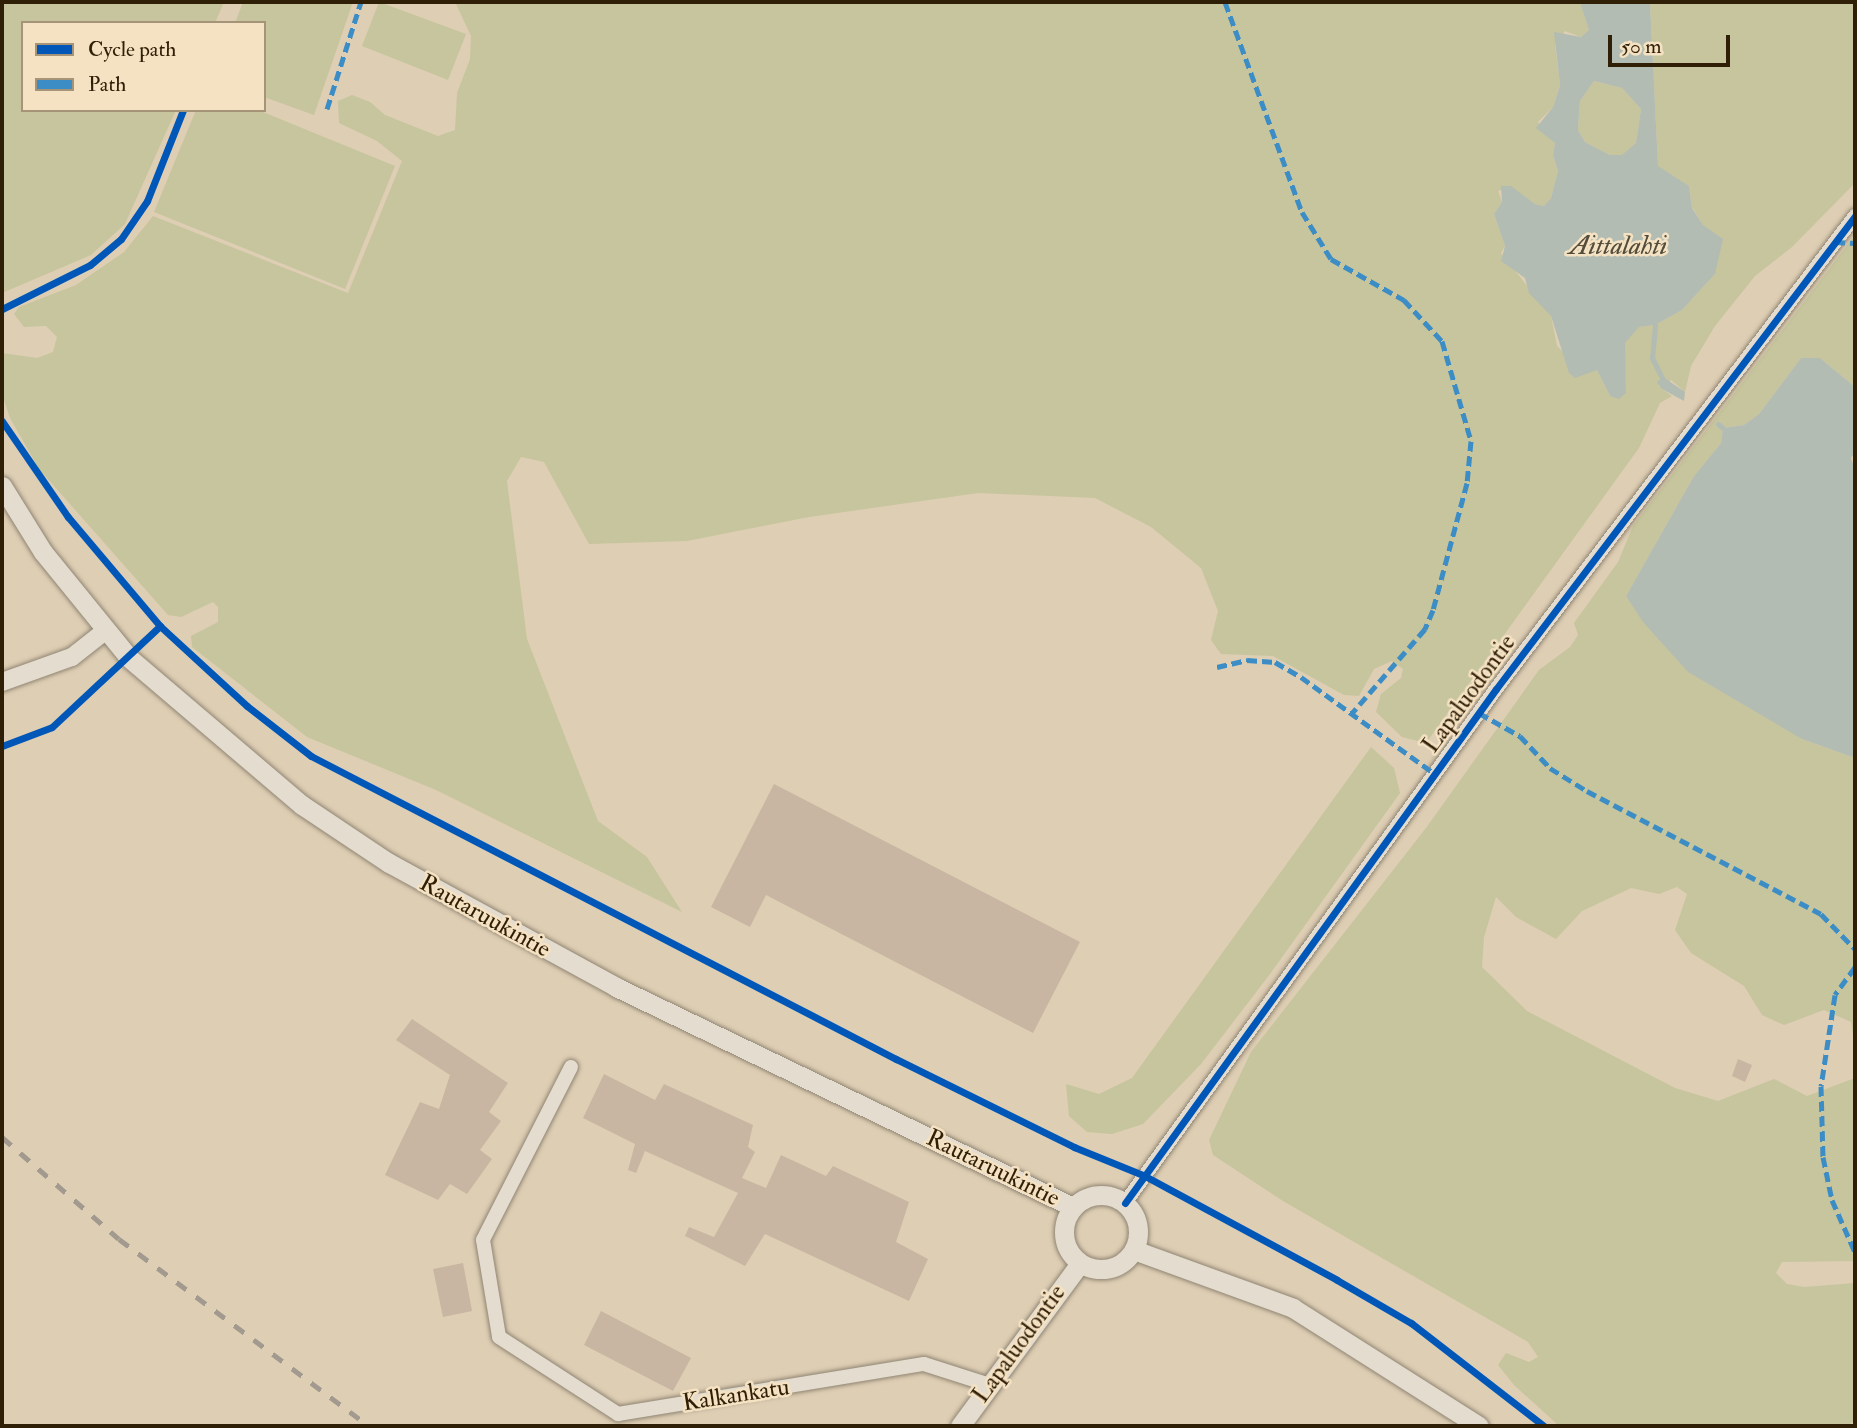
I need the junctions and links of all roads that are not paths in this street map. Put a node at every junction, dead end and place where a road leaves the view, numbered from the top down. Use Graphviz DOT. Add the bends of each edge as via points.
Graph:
graph roads {
  1 [pos="1855,216"];
  2 [pos="2,486"];
  3 [pos="105,631"];
  4 [pos="2,682"];
  5 [pos="571,1067"];
  6 [pos="1125,1203"];
  7 [pos="1073,1207"];
  8 [pos="1134,1250"];
  9 [pos="1080,1263"];
  10 [pos="990,1385"];
  11 [pos="960,1426"];
  12 [pos="1479,1426"];
  1 -- 6 [label="street, Lapaluodontie" via="1504,678"];
  2 -- 3 [label="main road, Rautaruukintie" via="43,552"];
  3 -- 4 [label="street" via="72,657"];
  3 -- 7 [label="main road, Rautaruukintie" via="140,667 302,805 389,863 616,987"];
  5 -- 10 [label="street, Kalkankatu" via="483,1240 499,1337 618,1414 924,1364"];
  6 -- 7 [label="main road" via="1093,1195"];
  6 -- 8 [label="main road" via="1138,1225"];
  7 -- 9 [label="main road" via="1064,1230 1066,1243"];
  8 -- 9 [label="main road" via="1116,1266 1104,1269"];
  8 -- 12 [label="main road" via="1293,1308"];
  9 -- 10 [label="main road, Lapaluodontie"];
  10 -- 11 [label="main road, Lapaluodontie"];
}
